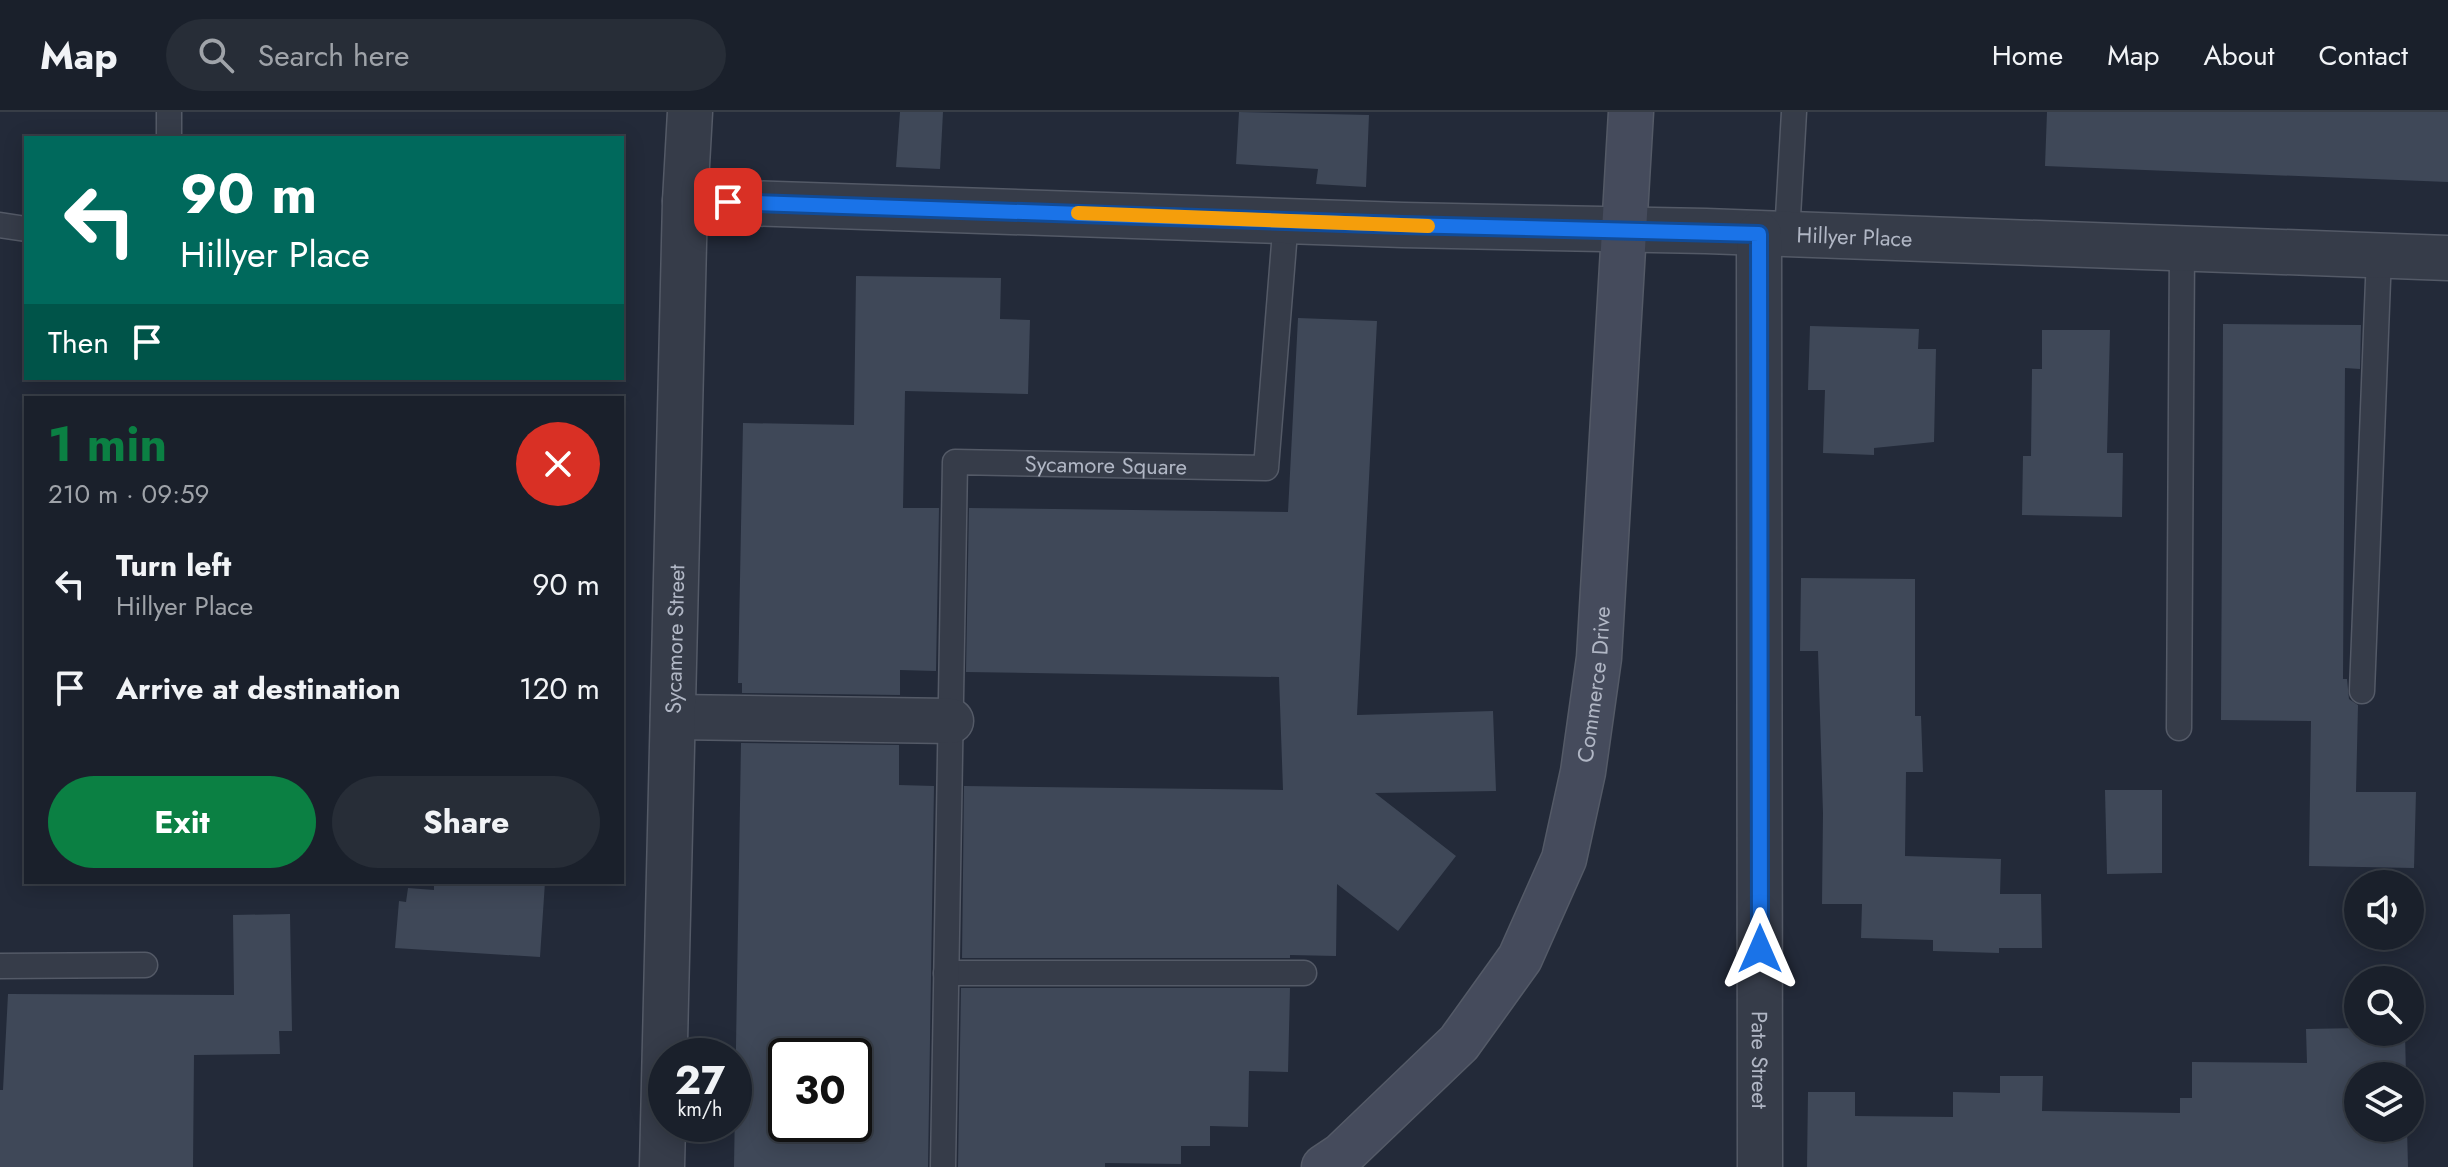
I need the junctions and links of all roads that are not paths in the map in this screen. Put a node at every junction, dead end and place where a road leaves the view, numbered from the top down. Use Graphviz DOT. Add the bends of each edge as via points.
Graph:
graph roads {
  1 [pos="169,112"];
  2 [pos="690,112"];
  3 [pos="1631,112"];
  4 [pos="1794,112"];
  5 [pos="169,136"];
  6 [pos="685,201"];
  7 [pos="1286,219"];
  8 [pos="0,225"];
  9 [pos="24,229"];
  10 [pos="1624,229"];
  11 [pos="1773,234"];
  12 [pos="2182,249"];
  13 [pos="2379,255"];
  14 [pos="2448,258"];
  15 [pos="2362,691"];
  16 [pos="673,717"];
  17 [pos="951,721"];
  18 [pos="2179,728"];
  19 [pos="145,965"];
  20 [pos="0,966"];
  21 [pos="946,973"];
  22 [pos="1304,973"];
  23 [pos="662,1167"];
  24 [pos="943,1167"];
  25 [pos="1324,1167"];
  26 [pos="1760,1167"];
  1 -- 5 [label="lane"];
  2 -- 6 [label="street, Sycamore Street"];
  3 -- 10 [label="main road, Commerce Drive"];
  4 -- 11 [label="lane"];
  6 -- 7 [label="street, Hillyer Place"];
  6 -- 16 [label="street, Sycamore Street"];
  7 -- 10 [label="street, Hillyer Place"];
  7 -- 17 [label="lane, Sycamore Square" via="1266,468 955,462"];
  8 -- 9 [label="lane"];
  10 -- 11 [label="street, Hillyer Place"];
  10 -- 25 [label="main road, Commerce Drive" via="1599,658 1564,859 1520,958 1459,1043"];
  11 -- 12 [label="street, Hillyer Place"];
  11 -- 26 [label="street, Pate Street"];
  12 -- 13 [label="street, Hillyer Place"];
  12 -- 18 [label="lane"];
  13 -- 14 [label="street, Hillyer Place"];
  13 -- 15 [label="lane"];
  16 -- 17 [label="street"];
  16 -- 23 [label="street, Sycamore Street"];
  17 -- 21 [label="lane, Sycamore Square"];
  19 -- 20 [label="lane"];
  21 -- 22 [label="lane"];
  21 -- 24 [label="lane, Sycamore Square"];
}
